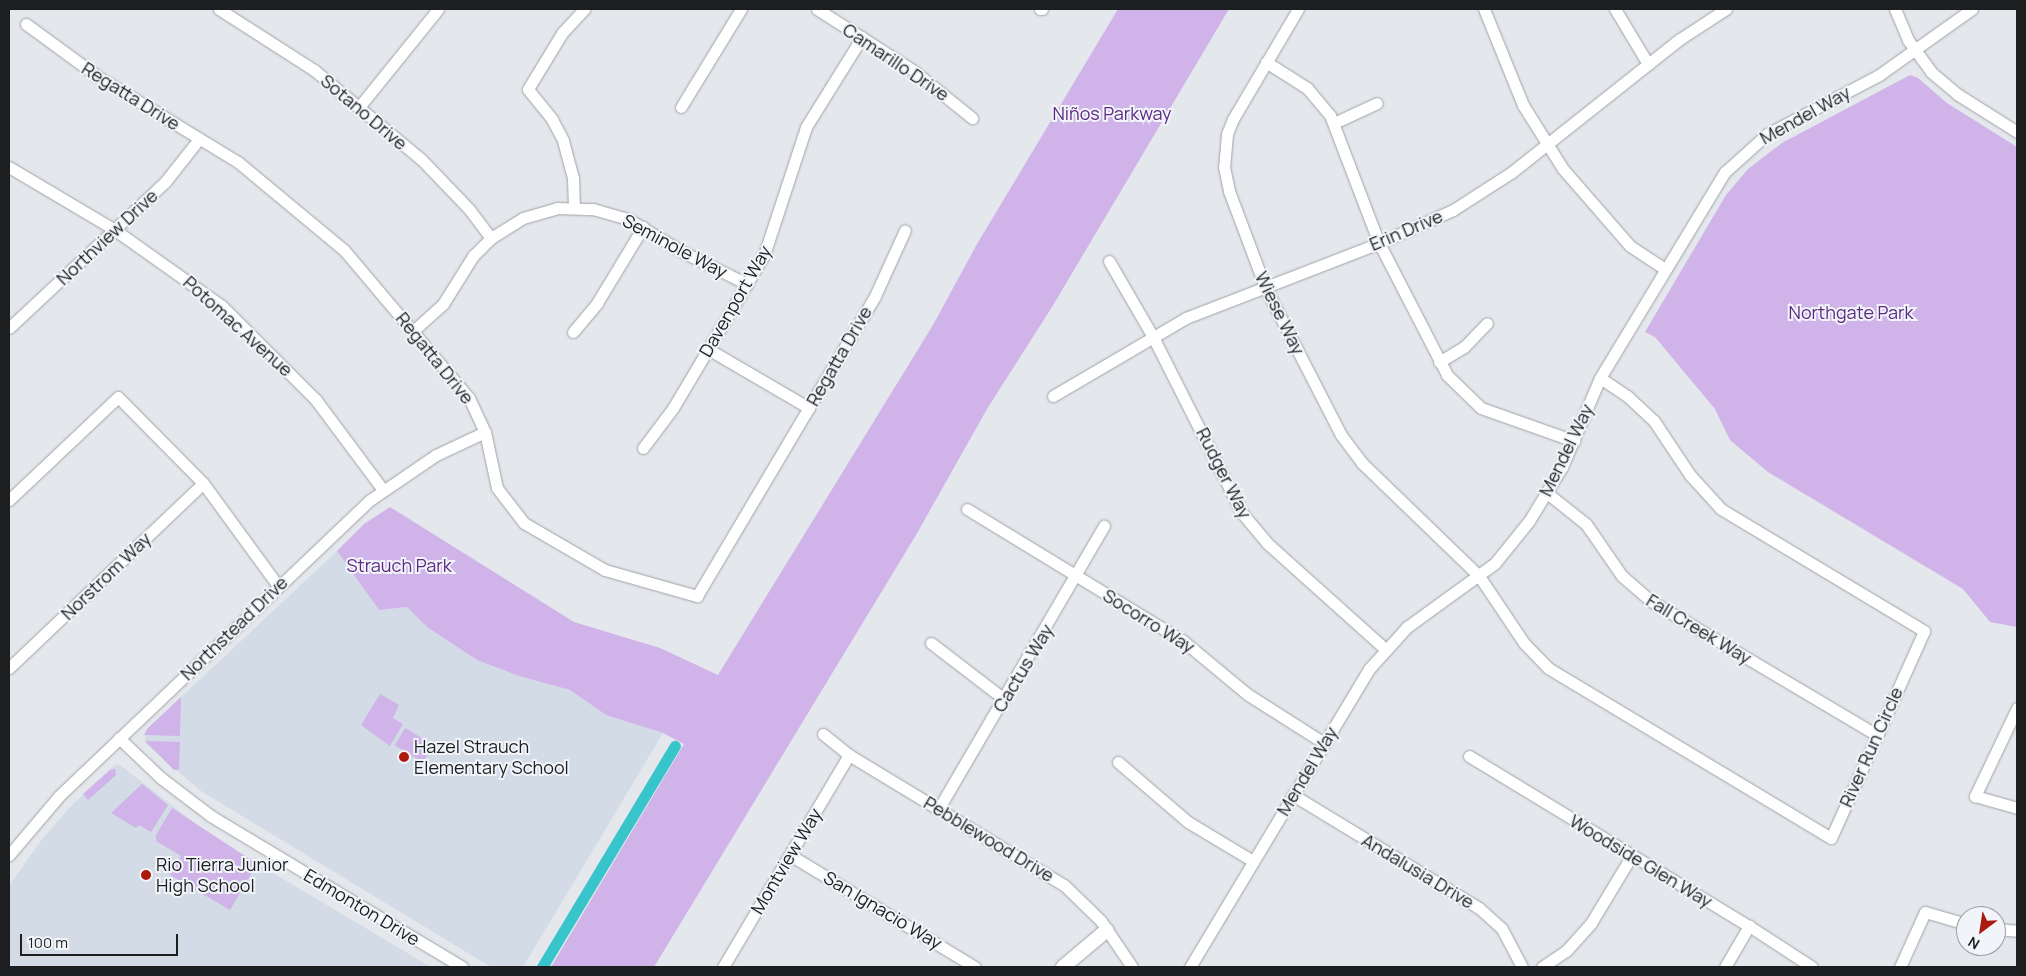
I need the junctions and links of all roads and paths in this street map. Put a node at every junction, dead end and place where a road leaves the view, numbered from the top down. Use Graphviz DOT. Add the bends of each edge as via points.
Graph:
graph roads {
  1 [pos="219,9"];
  2 [pos="438,9"];
  3 [pos="584,9"];
  4 [pos="741,9"];
  5 [pos="817,9"];
  6 [pos="1298,9"];
  7 [pos="1484,9"];
  8 [pos="1615,9"];
  9 [pos="1726,9"];
  10 [pos="1894,9"];
  11 [pos="1972,9"];
  12 [pos="26,24"];
  13 [pos="862,37"];
  14 [pos="1915,52"];
  15 [pos="1266,62"];
  16 [pos="1648,64"];
  17 [pos="1377,104"];
  18 [pos="359,107"];
  19 [pos="681,107"];
  20 [pos="972,118"];
  21 [pos="1334,123"];
  22 [pos="2017,132"];
  23 [pos="200,139"];
  24 [pos="1546,145"];
  25 [pos="9,167"];
  26 [pos="574,207"];
  27 [pos="643,227"];
  28 [pos="115,230"];
  29 [pos="905,230"];
  30 [pos="491,238"];
  31 [pos="1379,243"];
  32 [pos="1109,261"];
  33 [pos="1665,269"];
  34 [pos="747,284"];
  35 [pos="1265,287"];
  36 [pos="1487,323"];
  37 [pos="9,328"];
  38 [pos="413,330"];
  39 [pos="574,332"];
  40 [pos="1153,337"];
  41 [pos="708,349"];
  42 [pos="1439,362"];
  43 [pos="1600,378"];
  44 [pos="1053,396"];
  45 [pos="809,408"];
  46 [pos="485,432"];
  47 [pos="1574,441"];
  48 [pos="643,448"];
  49 [pos="203,483"];
  50 [pos="383,490"];
  51 [pos="1547,493"];
  52 [pos="9,500"];
  53 [pos="967,509"];
  54 [pos="1104,526"];
  55 [pos="1479,576"];
  56 [pos="1077,577"];
  57 [pos="278,586"];
  58 [pos="931,643"];
  59 [pos="1385,649"];
  60 [pos="9,668"];
  61 [pos="1004,699"];
  62 [pos="2017,708"];
  63 [pos="823,734"];
  64 [pos="1877,735"];
  65 [pos="119,738"];
  66 [pos="1324,743"];
  67 [pos="850,755"];
  68 [pos="1469,756"];
  69 [pos="1118,762"];
  70 [pos="1293,795"];
  71 [pos="940,808"];
  72 [pos="2017,808"];
  73 [pos="9,855"];
  74 [pos="790,855"];
  75 [pos="1632,855"];
  76 [pos="1253,861"];
  77 [pos="1956,921"];
  78 [pos="1749,926"];
  79 [pos="1107,930"];
  80 [pos="462,967"];
  81 [pos="723,967"];
  82 [pos="975,967"];
  83 [pos="1063,967"];
  84 [pos="1132,967"];
  85 [pos="1190,967"];
  86 [pos="1522,967"];
  87 [pos="1542,967"];
  88 [pos="1725,967"];
  89 [pos="1812,967"];
  90 [pos="1900,967"];
  1 -- 18 [label="street, Sotano Drive" via="294,55"];
  2 -- 18 [label="street"];
  3 -- 26 [label="street" via="562,33 528,89 563,140 573,178"];
  4 -- 19 [label="street"];
  5 -- 13 [label="street, Camarillo Drive"];
  6 -- 15 [label="street, Wiese Way"];
  7 -- 24 [label="street" via="1506,71"];
  8 -- 16 [label="street"];
  9 -- 16 [label="street, Erin Drive"];
  10 -- 14 [label="street"];
  11 -- 14 [label="street, Mendel Way"];
  12 -- 23 [label="street, Regatta Drive" via="74,61"];
  13 -- 20 [label="street, Camarillo Drive" via="935,86"];
  13 -- 34 [label="street, Davenport Way" via="806,127 781,196 773,235"];
  14 -- 22 [label="street" via="1943,84"];
  14 -- 33 [label="street, Mendel Way" via="1752,145 1714,187"];
  15 -- 21 [label="street" via="1307,88"];
  15 -- 35 [label="street, Wiese Way" via="1233,119 1227,134 1224,167 1229,191"];
  16 -- 24 [label="street, Erin Drive"];
  17 -- 21 [label="street"];
  18 -- 30 [label="street, Sotano Drive" via="441,178"];
  21 -- 31 [label="street"];
  23 -- 28 [label="street, Northview Drive" via="165,182"];
  23 -- 38 [label="street, Regatta Drive" via="238,162 344,250"];
  24 -- 31 [label="street, Erin Drive" via="1505,177 1453,210"];
  24 -- 33 [label="street" via="1611,227 1630,246"];
  25 -- 28 [label="street, Potomac Avenue"];
  26 -- 27 [label="street, Seminole Way" via="611,213"];
  26 -- 30 [label="street, Seminole Way" via="523,218"];
  27 -- 34 [label="street, Seminole Way" via="681,251"];
  27 -- 39 [label="street" via="611,282"];
  28 -- 37 [label="street, Northview Drive"];
  28 -- 50 [label="street, Potomac Avenue" via="187,278 254,336 322,406"];
  29 -- 45 [label="street, Regatta Drive" via="875,296"];
  30 -- 38 [label="street, Seminole Way" via="473,256 444,304"];
  31 -- 35 [label="street, Erin Drive"];
  31 -- 42 [label="street"];
  32 -- 40 [label="street, Rudger Way"];
  33 -- 43 [label="street, Mendel Way"];
  34 -- 41 [label="street, Davenport Way"];
  35 -- 40 [label="street, Erin Drive" via="1186,318"];
  35 -- 55 [label="street, Wiese Way" via="1350,449"];
  36 -- 42 [label="street" via="1464,347"];
  38 -- 46 [label="street, Regatta Drive" via="469,398"];
  40 -- 44 [label="street, Erin Drive"];
  40 -- 59 [label="street, Rudger Way" via="1242,513 1267,543"];
  41 -- 45 [label="street"];
  41 -- 48 [label="street, Davenport Way" via="673,408"];
  42 -- 47 [label="street" via="1457,388 1482,408"];
  43 -- 47 [label="street, Mendel Way"];
  43 -- 64 [label="street, River Run Circle" via="1627,396 1654,421 1690,475 1721,509 1924,631"];
  45 -- 46 [label="street, Regatta Drive" via="697,596 605,570 524,523 497,488"];
  46 -- 50 [label="street, Northstead Drive" via="436,455"];
  47 -- 51 [label="street, Mendel Way"];
  49 -- 52 [label="street" via="118,397"];
  49 -- 57 [label="street"];
  49 -- 60 [label="street, Norstrom Way"];
  50 -- 57 [label="street, Northstead Drive"];
  51 -- 55 [label="street, Mendel Way" via="1519,536"];
  51 -- 64 [label="street, Fall Creek Way" via="1586,524 1611,562 1636,590"];
  53 -- 56 [label="street, Socorro Way"];
  54 -- 56 [label="street, Cactus Way"];
  55 -- 59 [label="street, Mendel Way" via="1427,612"];
  55 -- 64 [label="street, River Run Circle" via="1524,643 1548,668 1831,838"];
  56 -- 61 [label="street, Cactus Way"];
  56 -- 66 [label="street, Socorro Way" via="1182,640 1247,694"];
  57 -- 65 [label="street, Northstead Drive"];
  58 -- 61 [label="street"];
  59 -- 66 [label="street, Mendel Way"];
  61 -- 71 [label="street, Cactus Way"];
  62 -- 72 [label="street" via="1976,796"];
  63 -- 67 [label="street, Pebblewood Drive"];
  65 -- 73 [label="street, Northstead Drive" via="59,796"];
  65 -- 80 [label="street, Edmonton Drive" via="161,778 211,816"];
  66 -- 70 [label="street, Mendel Way"];
  67 -- 71 [label="street, Pebblewood Drive"];
  67 -- 74 [label="street, Montview Way"];
  68 -- 75 [label="street, Woodside Glen Way"];
  69 -- 76 [label="street" via="1166,806"];
  70 -- 76 [label="street, Mendel Way"];
  70 -- 86 [label="street, Andalusia Drive" via="1479,908 1502,929"];
  71 -- 79 [label="street, Pebblewood Drive" via="1064,885"];
  74 -- 81 [label="street, Montview Way"];
  74 -- 82 [label="street, San Ignacio Way"];
  75 -- 78 [label="street, Woodside Glen Way"];
  75 -- 87 [label="street" via="1591,923 1566,951"];
  76 -- 85 [label="street, Mendel Way"];
  77 -- 90 [label="street" via="1925,912"];
  78 -- 88 [label="street"];
  78 -- 89 [label="street, Woodside Glen Way"];
  79 -- 83 [label="street"];
  79 -- 84 [label="street, Pebblewood Drive"];
}
